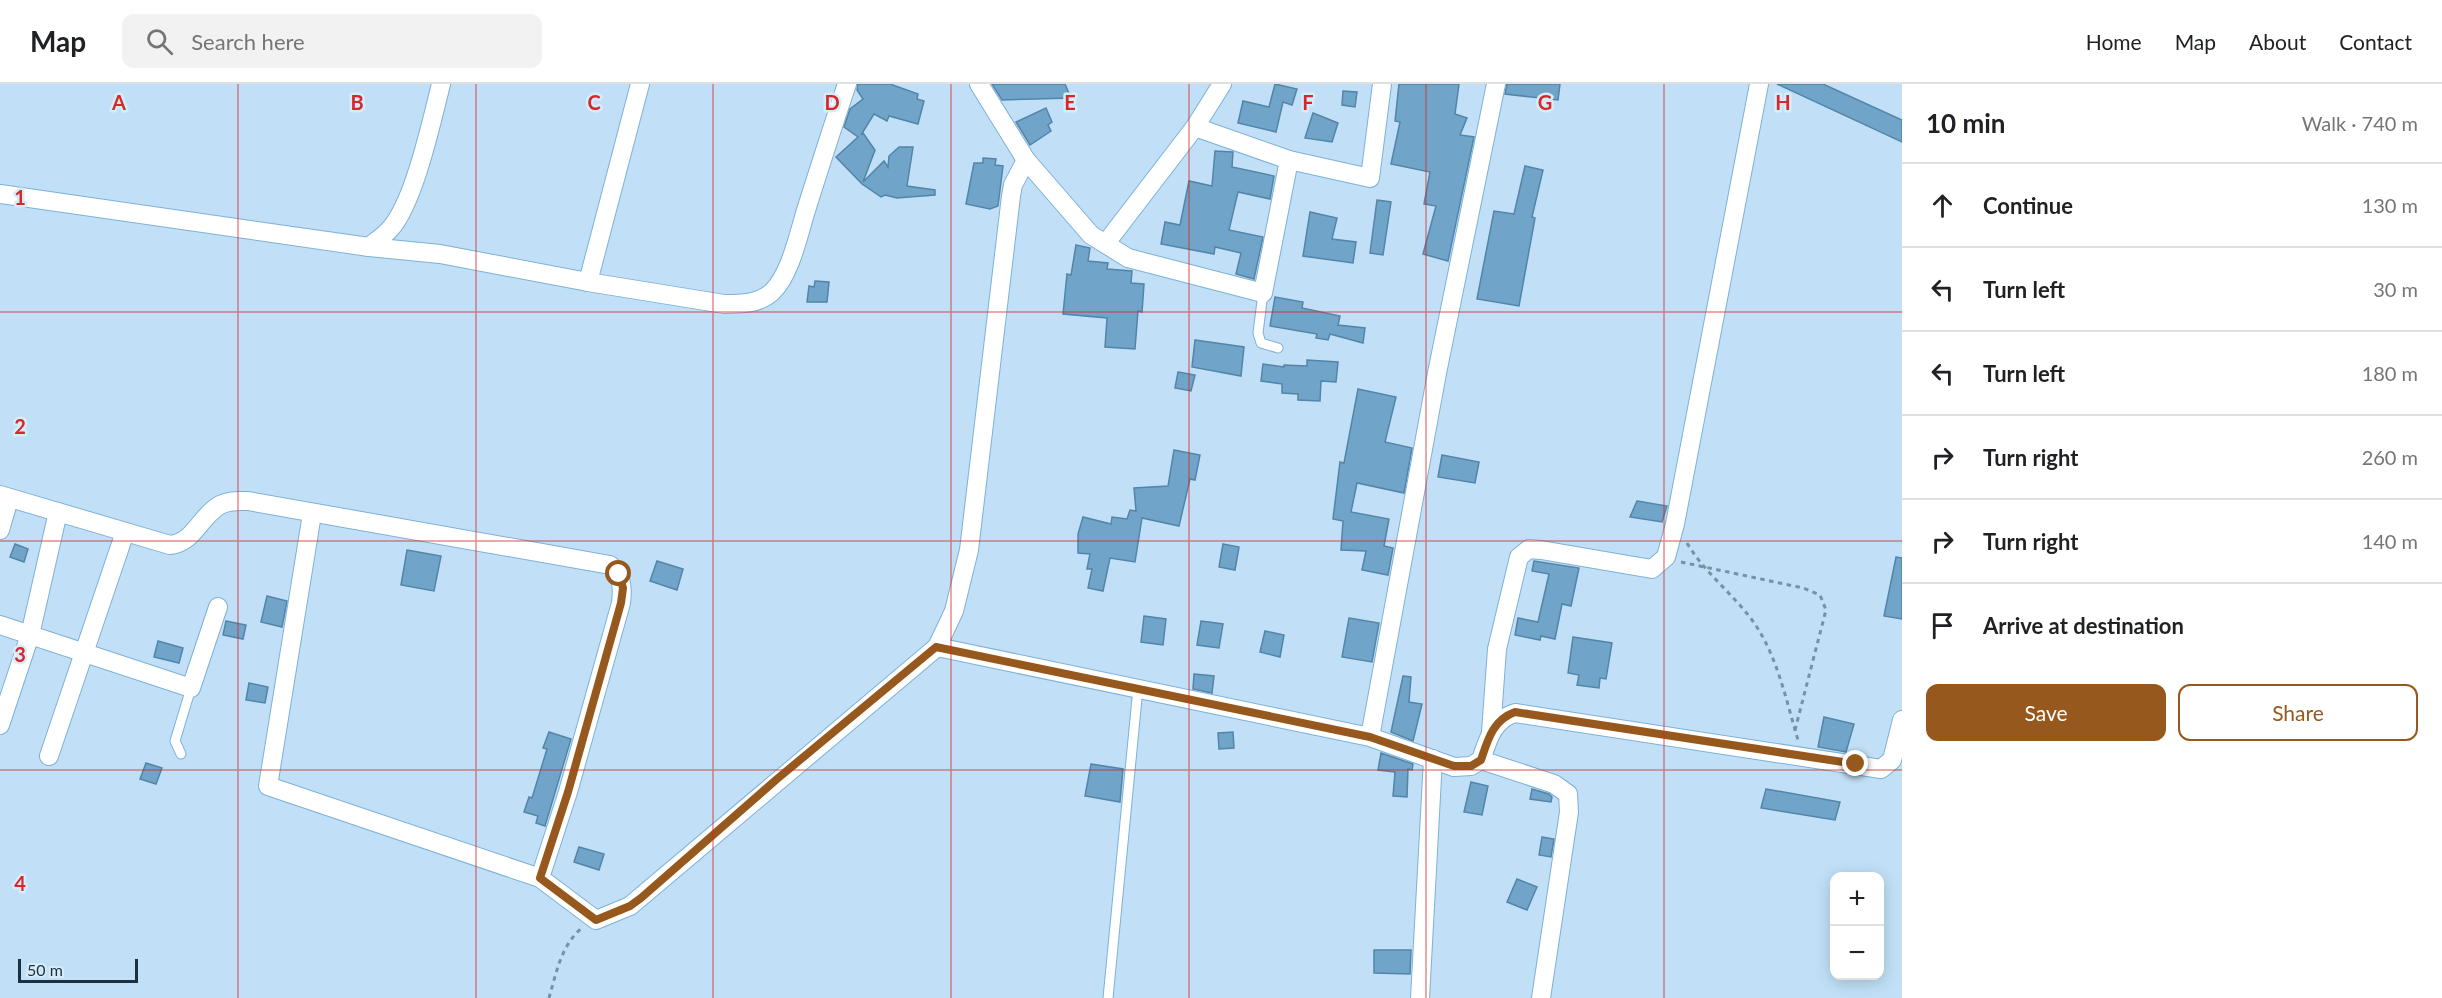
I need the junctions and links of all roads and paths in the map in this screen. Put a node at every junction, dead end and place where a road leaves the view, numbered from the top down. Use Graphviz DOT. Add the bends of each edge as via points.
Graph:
graph roads {
  1 [pos="441,84"];
  2 [pos="640,84"];
  3 [pos="847,84"];
  4 [pos="979,84"];
  5 [pos="1222,84"];
  6 [pos="1382,84"];
  7 [pos="1496,84"];
  8 [pos="1759,84"];
  9 [pos="1195,127"];
  10 [pos="1026,160"];
  11 [pos="1289,160"];
  12 [pos="0,194"];
  13 [pos="1106,243"];
  14 [pos="369,247"];
  15 [pos="588,282"];
  16 [pos="1263,293"];
  17 [pos="1278,348"];
  18 [pos="5,497"];
  19 [pos="58,512"];
  20 [pos="312,514"];
  21 [pos="1675,524"];
  22 [pos="0,530"];
  23 [pos="124,532"];
  24 [pos="1666,557"];
  25 [pos="1706,568"];
  26 [pos="218,607"];
  27 [pos="0,625"];
  28 [pos="30,635"];
  29 [pos="936,647"];
  30 [pos="82,652"];
  31 [pos="191,688"];
  32 [pos="1138,688"];
  33 [pos="1902,720"];
  34 [pos="0,725"];
  35 [pos="1795,730"];
  36 [pos="1491,732"];
  37 [pos="1370,737"];
  38 [pos="181,754"];
  39 [pos="49,756"];
  40 [pos="1803,756"];
  41 [pos="1433,759"];
  42 [pos="1481,760"];
  43 [pos="1881,769"];
  44 [pos="1902,774"];
  45 [pos="540,878"];
  46 [pos="596,920"];
  47 [pos="549,998"];
  48 [pos="1108,998"];
  49 [pos="1420,998"];
  50 [pos="1541,998"];
  1 -- 14 [label="street" via="401,214"];
  2 -- 15 [label="street"];
  3 -- 15 [label="street" via="793,252 781,282 771,293 760,300 724,304"];
  4 -- 10 [label="street"];
  5 -- 9 [label="street"];
  6 -- 11 [label="street" via="1370,178"];
  7 -- 37 [label="street" via="1437,373"];
  8 -- 21 [label="street"];
  9 -- 11 [label="street"];
  9 -- 13 [label="street"];
  10 -- 13 [label="street" via="1091,236"];
  10 -- 29 [label="street" via="1011,196 969,550 954,611"];
  11 -- 16 [label="street"];
  12 -- 14 [label="street"];
  13 -- 16 [label="street" via="1128,258"];
  14 -- 15 [label="street" via="440,254"];
  16 -- 17 [label="lane" via="1258,333 1262,343"];
  18 -- 19 [label="street"];
  18 -- 22 [label="street"];
  19 -- 23 [label="street"];
  19 -- 28 [label="street"];
  20 -- 23 [label="street" via="232,501 212,510 179,544"];
  20 -- 45 [label="street" via="268,786"];
  20 -- 45 [label="street" via="586,560 609,565 619,574 623,588 621,603"];
  21 -- 24 [label="street"];
  21 -- 25 [label="path"];
  23 -- 30 [label="street"];
  24 -- 25 [label="path"];
  24 -- 36 [label="street" via="1652,569 1541,550 1529,549 1519,556 1497,649"];
  25 -- 35 [label="path" via="1752,621 1773,659"];
  25 -- 35 [label="path" via="1820,595 1826,610"];
  26 -- 31 [label="street"];
  27 -- 28 [label="street"];
  28 -- 30 [label="street"];
  28 -- 34 [label="street"];
  29 -- 32 [label="street"];
  29 -- 46 [label="street" via="641,898"];
  30 -- 31 [label="street"];
  30 -- 39 [label="street"];
  31 -- 38 [label="lane" via="175,741"];
  32 -- 37 [label="street"];
  32 -- 48 [label="lane"];
  33 -- 43 [label="street" via="1892,760"];
  35 -- 40 [label="path"];
  36 -- 40 [label="street" via="1503,717 1515,712"];
  36 -- 42 [label="street"];
  37 -- 41 [label="street"];
  40 -- 43 [label="street"];
  41 -- 42 [label="street" via="1454,766 1471,766"];
  41 -- 49 [label="street"];
  42 -- 50 [label="street" via="1554,784 1568,794 1569,812"];
  43 -- 44 [label="street"];
  45 -- 46 [label="street"];
  46 -- 47 [label="path" via="578,931 569,943"];
}
